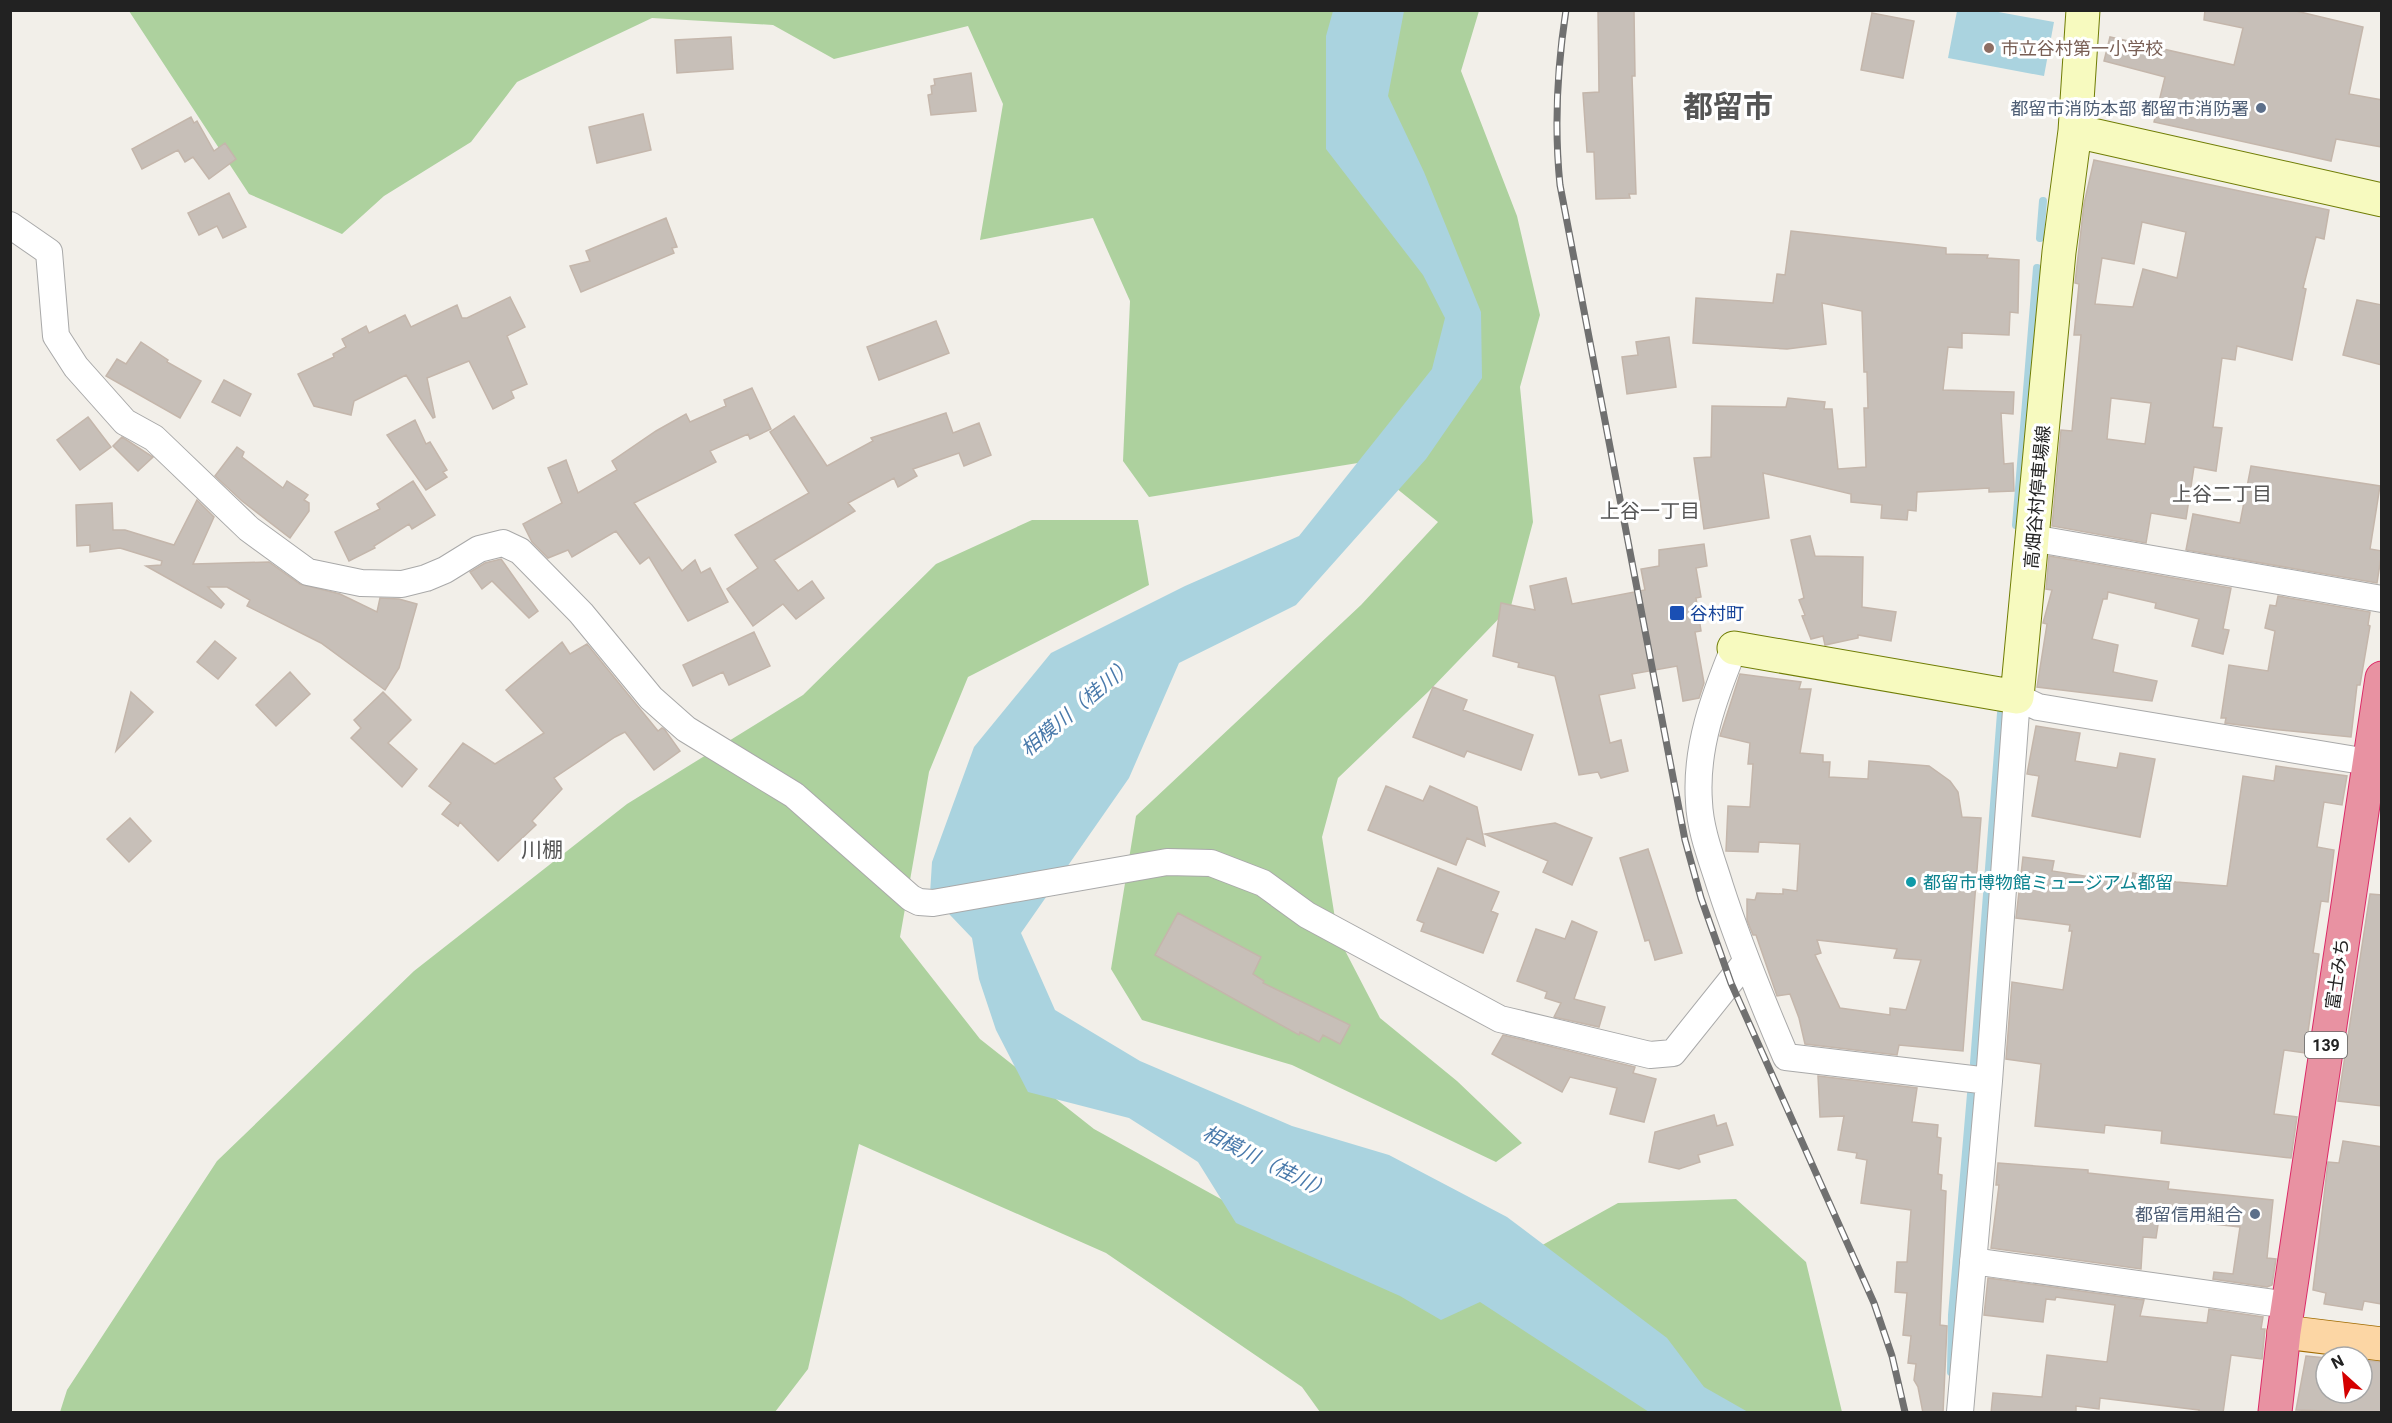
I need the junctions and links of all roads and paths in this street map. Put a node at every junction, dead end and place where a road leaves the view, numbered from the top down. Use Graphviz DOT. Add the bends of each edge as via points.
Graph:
graph roads {
  1 [pos="2083,10"];
  2 [pos="2075,131"];
  3 [pos="2382,200"];
  4 [pos="10,225"];
  5 [pos="2032,538"];
  6 [pos="2382,599"];
  7 [pos="1734,648"];
  8 [pos="2382,678"];
  9 [pos="2017,697"];
  10 [pos="2368,762"];
  11 [pos="1745,963"];
  12 [pos="1989,1081"];
  13 [pos="1973,1262"];
  14 [pos="2286,1318"];
  15 [pos="2382,1344"];
  16 [pos="1960,1413"];
  17 [pos="2275,1413"];
  1 -- 2 [label="main road, 高畑谷村停車場線"];
  2 -- 3 [label="main road"];
  2 -- 5 [label="main road, 高畑谷村停車場線" via="2058,262"];
  4 -- 11 [label="street" via="49,252 56,336 76,367 125,422 154,438 249,529 308,572 361,583 402,584 426,578 479,549 503,543 520,551 581,613 636,683 686,729 794,795 919,902 933,903 1167,862 1211,863 1263,884 1306,915 1500,1019 1650,1055 1673,1053"];
  5 -- 6 [label="street"];
  5 -- 9 [label="main road, 高畑谷村停車場線"];
  7 -- 9 [label="main road"];
  7 -- 11 [label="street" via="1714,697 1700,757 1698,804"];
  8 -- 10 [label="highway, 富士みち / 139"];
  9 -- 10 [label="street" via="2038,707"];
  9 -- 12 [label="street"];
  10 -- 14 [label="highway, 富士みち / 139"];
  11 -- 12 [label="street" via="1786,1057"];
  12 -- 13 [label="street"];
  13 -- 14 [label="street"];
  13 -- 16 [label="street"];
  14 -- 15 [label="main road"];
  14 -- 17 [label="highway, 富士みち / 139"];
}
